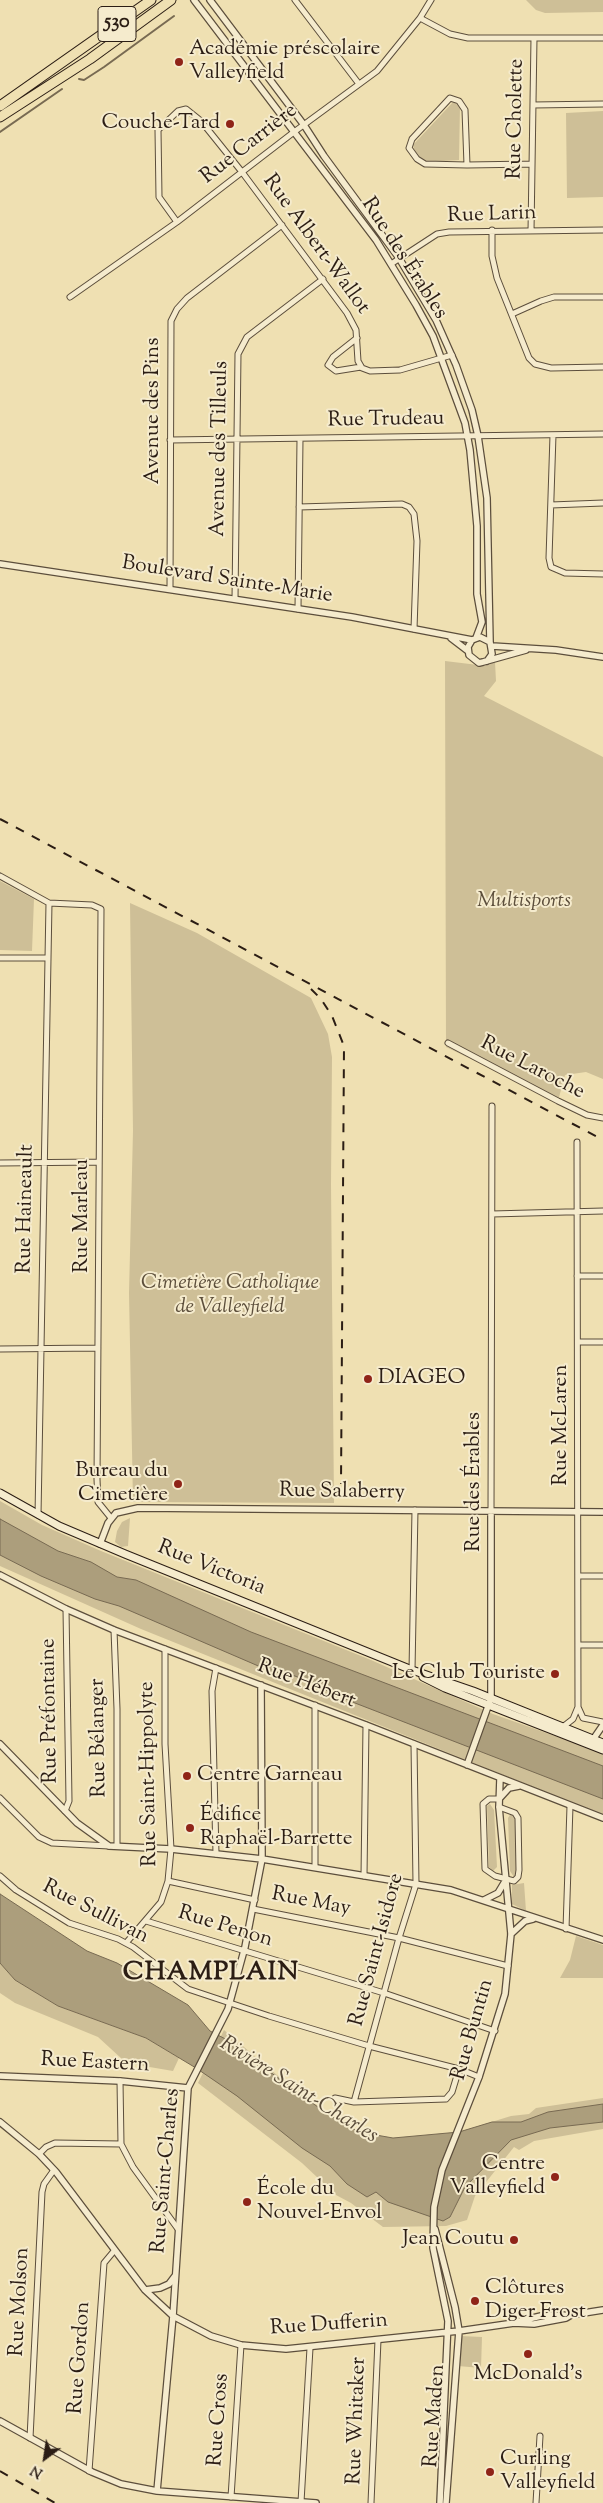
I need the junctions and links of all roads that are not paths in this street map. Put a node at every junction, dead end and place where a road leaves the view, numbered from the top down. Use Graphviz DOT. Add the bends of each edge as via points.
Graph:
graph roads {
  1 [pos="151,0"];
  2 [pos="171,0"];
  3 [pos="194,0"];
  4 [pos="210,0"];
  5 [pos="295,0"];
  6 [pos="431,0"];
  7 [pos="420,18"];
  8 [pos="534,38"];
  9 [pos="603,38"];
  10 [pos="359,84"];
  11 [pos="603,104"];
  12 [pos="533,105"];
  13 [pos="0,106"];
  14 [pos="0,117"];
  15 [pos="304,124"];
  16 [pos="294,132"];
  17 [pos="532,164"];
  18 [pos="467,165"];
  19 [pos="242,172"];
  20 [pos="177,222"];
  21 [pos="282,225"];
  22 [pos="492,230"];
  23 [pos="603,230"];
  24 [pos="532,231"];
  25 [pos="399,258"];
  26 [pos="391,264"];
  27 [pos="323,279"];
  28 [pos="603,297"];
  29 [pos="70,298"];
  30 [pos="512,314"];
  31 [pos="357,338"];
  32 [pos="452,355"];
  33 [pos="442,358"];
  34 [pos="361,367"];
  35 [pos="603,367"];
  36 [pos="603,434"];
  37 [pos="553,435"];
  38 [pos="468,436"];
  39 [pos="478,436"];
  40 [pos="300,439"];
  41 [pos="170,440"];
  42 [pos="236,440"];
  43 [pos="603,503"];
  44 [pos="551,504"];
  45 [pos="299,507"];
  46 [pos="0,564"];
  47 [pos="603,574"];
  48 [pos="170,589"];
  49 [pos="235,599"];
  50 [pos="298,608"];
  51 [pos="414,630"];
  52 [pos="447,636"];
  53 [pos="474,639"];
  54 [pos="491,644"];
  55 [pos="526,650"];
  56 [pos="468,651"];
  57 [pos="603,657"];
  58 [pos="487,661"];
  59 [pos="0,876"];
  60 [pos="49,903"];
  61 [pos="0,958"];
  62 [pos="48,958"];
  63 [pos="448,1043"];
  64 [pos="492,1106"];
  65 [pos="603,1118"];
  66 [pos="577,1142"];
  67 [pos="44,1162"];
  68 [pos="99,1162"];
  69 [pos="0,1163"];
  70 [pos="603,1211"];
  71 [pos="577,1212"];
  72 [pos="492,1214"];
  73 [pos="577,1276"];
  74 [pos="603,1276"];
  75 [pos="578,1342"];
  76 [pos="603,1342"];
  77 [pos="98,1348"];
  78 [pos="0,1349"];
  79 [pos="40,1349"];
  80 [pos="0,1493"];
  81 [pos="415,1510"];
  82 [pos="492,1511"];
  83 [pos="578,1512"];
  84 [pos="603,1512"];
  85 [pos="38,1515"];
  86 [pos="111,1518"];
  87 [pos="100,1544"];
  88 [pos="0,1575"];
  89 [pos="578,1576"];
  90 [pos="603,1576"];
  91 [pos="66,1609"];
  92 [pos="114,1630"];
  93 [pos="578,1645"];
  94 [pos="603,1645"];
  95 [pos="165,1649"];
  96 [pos="216,1668"];
  97 [pos="412,1670"];
  98 [pos="261,1685"];
  99 [pos="490,1701"];
  100 [pos="314,1705"];
  101 [pos="578,1707"];
  102 [pos="603,1723"];
  103 [pos="366,1725"];
  104 [pos="564,1726"];
  105 [pos="592,1742"];
  106 [pos="603,1742"];
  107 [pos="0,1744"];
  108 [pos="414,1744"];
  109 [pos="603,1750"];
  110 [pos="467,1765"];
  111 [pos="500,1778"];
  112 [pos="519,1786"];
  113 [pos="0,1798"];
  114 [pos="499,1799"];
  115 [pos="570,1806"];
  116 [pos="499,1807"];
  117 [pos="65,1811"];
  118 [pos="603,1818"];
  119 [pos="109,1846"];
  120 [pos="117,1846"];
  121 [pos="171,1849"];
  122 [pos="216,1854"];
  123 [pos="262,1859"];
  124 [pos="315,1867"];
  125 [pos="0,1876"];
  126 [pos="364,1876"];
  127 [pos="504,1879"];
  128 [pos="168,1881"];
  129 [pos="416,1884"];
  130 [pos="255,1900"];
  131 [pos="484,1900"];
  132 [pos="253,1909"];
  133 [pos="510,1909"];
  134 [pos="537,1919"];
  135 [pos="146,1921"];
  136 [pos="566,1929"];
  137 [pos="511,1934"];
  138 [pos="399,1938"];
  139 [pos="603,1940"];
  140 [pos="126,1943"];
  141 [pos="244,1951"];
  142 [pos="508,1966"];
  143 [pos="384,1993"];
  144 [pos="229,2003"];
  145 [pos="495,2031"];
  146 [pos="369,2046"];
  147 [pos="459,2069"];
  148 [pos="0,2076"];
  149 [pos="480,2077"];
  150 [pos="120,2081"];
  151 [pos="188,2088"];
  152 [pos="335,2098"];
  153 [pos="354,2102"];
  154 [pos="0,2122"];
  155 [pos="121,2144"];
  156 [pos="39,2154"];
  157 [pos="54,2170"];
  158 [pos="434,2222"];
  159 [pos="178,2229"];
  160 [pos="114,2251"];
  161 [pos="175,2276"];
  162 [pos="145,2290"];
  163 [pos="603,2310"];
  164 [pos="173,2316"];
  165 [pos="459,2331"];
  166 [pos="448,2332"];
  167 [pos="378,2340"];
  168 [pos="241,2345"];
  169 [pos="310,2348"];
  170 [pos="0,2421"];
  171 [pos="540,2436"];
  172 [pos="30,2438"];
  173 [pos="89,2471"];
  174 [pos="157,2491"];
  175 [pos="231,2497"];
  176 [pos="301,2502"];
  177 [pos="316,2503"];
  178 [pos="371,2503"];
  179 [pos="440,2503"];
  180 [pos="446,2503"];
  181 [pos="536,2503"];
  1 -- 13 [label="highway, 530"];
  2 -- 14 [label="highway, 530" via="90,59"];
  3 -- 16 [label="street, Rue des Érables"];
  4 -- 15 [label="street, Rue des Érables"];
  5 -- 10 [label="street"];
  6 -- 7 [label="street, Rue Carrière"];
  7 -- 8 [label="street" via="450,34 468,38"];
  7 -- 10 [label="street, Rue Carrière" via="377,71"];
  8 -- 9 [label="street"];
  8 -- 12 [label="street, Rue Cholette"];
  10 -- 15 [label="street, Rue Carrière"];
  11 -- 12 [label="street"];
  12 -- 17 [label="street, Rue Cholette"];
  15 -- 16 [label="street, Rue Carrière"];
  15 -- 25 [label="street, Rue des Érables"];
  16 -- 19 [label="street, Rue Carrière"];
  16 -- 26 [label="street, Rue des Érables"];
  17 -- 18 [label="street"];
  17 -- 24 [label="street, Rue Cholette"];
  18 -- 18 [label="street" via="465,110 459,100 450,98 412,139 409,148 425,164"];
  19 -- 20 [label="street, Rue Carrière"];
  19 -- 20 [label="street, Rue Albert-Wallot" via="196,116 186,108 178,111 158,130 159,198"];
  19 -- 21 [label="street, Rue Albert-Wallot"];
  20 -- 29 [label="street, Rue Carrière"];
  21 -- 27 [label="street, Rue Albert-Wallot"];
  21 -- 41 [label="street, Avenue des Pins" via="187,298 174,315 169,338"];
  22 -- 24 [label="street, Rue Larin"];
  22 -- 25 [label="street, Rue Larin" via="437,234"];
  22 -- 30 [label="street" via="494,267"];
  23 -- 24 [label="street, Rue Larin"];
  25 -- 26 [label="street, Rue Larin"];
  25 -- 32 [label="street, Rue des Érables" via="436,320"];
  26 -- 33 [label="street, Rue des Érables"];
  27 -- 31 [label="street, Rue Albert-Wallot" via="348,314"];
  27 -- 42 [label="street, Avenue des Tilleuls" via="243,342 237,360"];
  28 -- 30 [label="street" via="554,297"];
  30 -- 35 [label="street" via="529,358 535,364 551,368"];
  31 -- 34 [label="street, Rue Albert-Wallot"];
  31 -- 34 [label="street, Rue Albert-Wallot" via="332,357 328,364 336,371"];
  32 -- 33 [label="street, Rue Albert-Wallot"];
  32 -- 39 [label="street, Rue des Érables"];
  33 -- 34 [label="street, Rue Albert-Wallot" via="400,370 370,371"];
  33 -- 38 [label="street, Rue des Érables"];
  36 -- 37 [label="street, Rue Trudeau"];
  37 -- 39 [label="street, Rue Trudeau"];
  37 -- 44 [label="street"];
  38 -- 39 [label="street, Rue Trudeau"];
  38 -- 40 [label="street, Rue Trudeau"];
  38 -- 53 [label="street, Rue des Érables" via="477,526 476,594 482,622"];
  39 -- 54 [label="street, Rue des Érables" via="488,509"];
  40 -- 42 [label="street, Rue Trudeau"];
  40 -- 45 [label="street"];
  41 -- 42 [label="street, Rue Trudeau"];
  41 -- 48 [label="street, Avenue des Pins"];
  42 -- 49 [label="street, Avenue des Tilleuls"];
  43 -- 44 [label="street"];
  44 -- 47 [label="street" via="551,568 565,573"];
  45 -- 50 [label="street"];
  45 -- 51 [label="street" via="402,504 409,507 414,514 417,541"];
  46 -- 48 [label="street, Boulevard Sainte-Marie"];
  48 -- 49 [label="street, Boulevard Sainte-Marie"];
  49 -- 50 [label="street, Boulevard Sainte-Marie"];
  50 -- 51 [label="street, Boulevard Sainte-Marie"];
  51 -- 52 [label="street, Boulevard Sainte-Marie"];
  52 -- 53 [label="street, Boulevard Sainte-Marie"];
  52 -- 56 [label="street, Boulevard Sainte-Marie"];
  53 -- 54 [label="street, Boulevard Sainte-Marie" via="484,638"];
  53 -- 56 [label="street"];
  54 -- 55 [label="street, Boulevard Sainte-Marie"];
  54 -- 58 [label="street" via="492,654"];
  55 -- 57 [label="street, Boulevard Sainte-Marie" via="556,650"];
  55 -- 58 [label="street, Boulevard Sainte-Marie"];
  56 -- 58 [label="street, Boulevard Sainte-Marie" via="475,661"];
  59 -- 60 [label="street"];
  60 -- 62 [label="street, Rue Haineault"];
  60 -- 68 [label="street, Rue Marleau" via="92,905 101,909"];
  61 -- 62 [label="street"];
  62 -- 67 [label="street, Rue Haineault"];
  63 -- 65 [label="street, Rue Laroche" via="558,1102 586,1115"];
  64 -- 72 [label="street, Rue des Érables"];
  66 -- 71 [label="street, Rue McLaren"];
  67 -- 68 [label="street"];
  67 -- 69 [label="street"];
  67 -- 79 [label="street, Rue Haineault"];
  68 -- 77 [label="street, Rue Marleau"];
  70 -- 71 [label="street"];
  71 -- 72 [label="street"];
  71 -- 73 [label="street, Rue McLaren"];
  72 -- 82 [label="street, Rue des Érables"];
  73 -- 74 [label="street"];
  73 -- 75 [label="street, Rue McLaren"];
  75 -- 76 [label="street"];
  75 -- 83 [label="street, Rue McLaren"];
  77 -- 79 [label="street"];
  77 -- 86 [label="street, Rue Marleau" via="97,1497"];
  78 -- 79 [label="street"];
  79 -- 85 [label="street, Rue Haineault"];
  80 -- 85 [label="main road, Rue Victoria"];
  81 -- 82 [label="street, Rue Salaberry"];
  81 -- 86 [label="street, Rue Salaberry" via="138,1508 123,1510"];
  81 -- 97 [label="street"];
  82 -- 83 [label="street, Rue Salaberry"];
  82 -- 99 [label="street, Rue des Érables"];
  83 -- 84 [label="street, Rue Salaberry"];
  83 -- 89 [label="street, Rue McLaren"];
  85 -- 87 [label="main road, Rue Victoria"];
  86 -- 87 [label="street"];
  87 -- 97 [label="main road, Rue Victoria"];
  88 -- 91 [label="street, Rue Hébert"];
  89 -- 90 [label="street"];
  89 -- 93 [label="street, Rue McLaren"];
  91 -- 92 [label="street, Rue Hébert"];
  91 -- 117 [label="street, Rue Préfontaine" via="69,1801"];
  92 -- 95 [label="street, Rue Hébert"];
  92 -- 120 [label="street, Rue Bélanger"];
  93 -- 94 [label="street"];
  93 -- 101 [label="street, Rue McLaren"];
  95 -- 96 [label="street, Rue Hébert"];
  95 -- 121 [label="street, Rue Saint-Hippolyte"];
  96 -- 98 [label="street, Rue Hébert"];
  96 -- 122 [label="street" via="212,1691"];
  97 -- 99 [label="main road, Rue Victoria"];
  98 -- 100 [label="street, Rue Hébert"];
  98 -- 123 [label="street, Rue Saint-Charles"];
  99 -- 104 [label="main road, Rue Victoria"];
  99 -- 105 [label="main road, Rue Victoria"];
  99 -- 110 [label="street, Rue des Érables"];
  100 -- 103 [label="street, Rue Hébert"];
  100 -- 124 [label="street"];
  101 -- 102 [label="street" via="583,1718"];
  101 -- 104 [label="street" via="573,1719"];
  102 -- 105 [label="street"];
  103 -- 108 [label="street, Rue Hébert"];
  103 -- 126 [label="street"];
  104 -- 105 [label="main road, Rue Victoria"];
  105 -- 106 [label="main road, Rue Victoria"];
  105 -- 109 [label="main road, Rue Victoria"];
  107 -- 117 [label="street"];
  108 -- 110 [label="street, Rue Hébert"];
  108 -- 129 [label="street, Rue Saint-Isidore"];
  110 -- 111 [label="street, Rue Hébert"];
  111 -- 112 [label="street, Rue Hébert"];
  111 -- 114 [label="street, Rue Buntin"];
  112 -- 114 [label="street" via="509,1788"];
  112 -- 115 [label="street, Rue Hébert"];
  113 -- 119 [label="street" via="39,1837 52,1843"];
  114 -- 116 [label="street, Rue Buntin"];
  114 -- 127 [label="street" via="489,1799 483,1804 484,1861 486,1871"];
  115 -- 118 [label="street, Rue Hébert"];
  115 -- 136 [label="street"];
  116 -- 127 [label="street, Rue Buntin"];
  116 -- 127 [label="street" via="515,1813 518,1818 518,1876 514,1881"];
  117 -- 119 [label="street" via="86,1832"];
  119 -- 120 [label="street"];
  120 -- 121 [label="street"];
  121 -- 122 [label="street"];
  121 -- 128 [label="street, Rue Saint-Hippolyte"];
  122 -- 123 [label="street"];
  123 -- 124 [label="street"];
  123 -- 130 [label="street, Rue Saint-Charles"];
  124 -- 126 [label="street"];
  125 -- 140 [label="street, Rue Sullivan" via="16,1890 69,1923"];
  126 -- 129 [label="street"];
  127 -- 131 [label="street" via="502,1890"];
  127 -- 133 [label="street, Rue Buntin"];
  128 -- 130 [label="street, Rue May"];
  128 -- 135 [label="street, Rue Saint-Hippolyte" via="164,1897"];
  129 -- 131 [label="street"];
  129 -- 138 [label="street, Rue Saint-Isidore"];
  130 -- 132 [label="street, Rue Saint-Charles"];
  131 -- 133 [label="street"];
  132 -- 138 [label="street, Rue May"];
  132 -- 141 [label="street, Rue Saint-Charles"];
  133 -- 134 [label="street"];
  133 -- 137 [label="street, Rue Buntin"];
  134 -- 136 [label="street"];
  134 -- 137 [label="street" via="525,1921"];
  135 -- 140 [label="street, Rue Saint-Hippolyte"];
  135 -- 141 [label="street, Rue Penon"];
  136 -- 139 [label="street"];
  137 -- 142 [label="street, Rue Buntin"];
  138 -- 142 [label="street, Rue May"];
  138 -- 143 [label="street, Rue Saint-Isidore"];
  140 -- 144 [label="street, Rue Sullivan" via="188,1989"];
  141 -- 143 [label="street, Rue Penon"];
  141 -- 144 [label="street, Rue Saint-Charles"];
  142 -- 145 [label="street, Rue Buntin" via="505,1994"];
  143 -- 145 [label="street, Rue Penon"];
  143 -- 146 [label="street, Rue Saint-Isidore"];
  144 -- 146 [label="street, Rue Sullivan"];
  144 -- 151 [label="street, Rue Saint-Charles" via="220,2028"];
  145 -- 149 [label="street, Rue Buntin"];
  146 -- 147 [label="street, Rue Sullivan"];
  146 -- 153 [label="street, Rue Saint-Isidore"];
  147 -- 149 [label="street, Rue Sullivan"];
  147 -- 153 [label="street" via="452,2092 446,2099"];
  148 -- 150 [label="street, Rue Eastern"];
  149 -- 158 [label="street, Rue Buntin" via="442,2170"];
  150 -- 151 [label="street, Rue Eastern"];
  150 -- 155 [label="street"];
  151 -- 159 [label="street, Rue Saint-Charles"];
  152 -- 153 [label="street"];
  154 -- 156 [label="street, Rue Dufferin"];
  155 -- 156 [label="street" via="55,2143"];
  155 -- 159 [label="street" via="133,2167"];
  156 -- 157 [label="street, Rue Dufferin"];
  157 -- 160 [label="street, Rue Dufferin"];
  157 -- 172 [label="street, Rue Molson" via="42,2192"];
  158 -- 165 [label="street, Rue Buntin"];
  158 -- 166 [label="street, Rue Buntin" via="433,2248 448,2312"];
  159 -- 161 [label="street, Rue Saint-Charles"];
  160 -- 162 [label="street, Rue Dufferin"];
  160 -- 173 [label="street, Rue Gordon" via="104,2263"];
  161 -- 162 [label="street" via="169,2284"];
  161 -- 164 [label="street, Rue Saint-Charles"];
  162 -- 164 [label="street, Rue Dufferin"];
  163 -- 165 [label="street, Rue Dufferin" via="541,2316"];
  164 -- 168 [label="street, Rue Dufferin" via="211,2336"];
  164 -- 174 [label="street, Rue Saint-Charles"];
  165 -- 166 [label="street, Rue Dufferin"];
  165 -- 180 [label="street, Rue Maden"];
  166 -- 167 [label="street, Rue Dufferin"];
  166 -- 179 [label="street, Rue Maden"];
  167 -- 169 [label="street, Rue Dufferin"];
  167 -- 178 [label="street, Rue Whitaker"];
  168 -- 169 [label="street, Rue Dufferin" via="286,2350"];
  168 -- 175 [label="street, Rue Cross"];
  169 -- 176 [label="street"];
  170 -- 172 [label="street"];
  171 -- 181 [label="street"];
  172 -- 173 [label="street"];
  173 -- 174 [label="street" via="121,2484"];
  174 -- 175 [label="street"];
  175 -- 176 [label="street"];
  176 -- 177 [label="street"];
}
